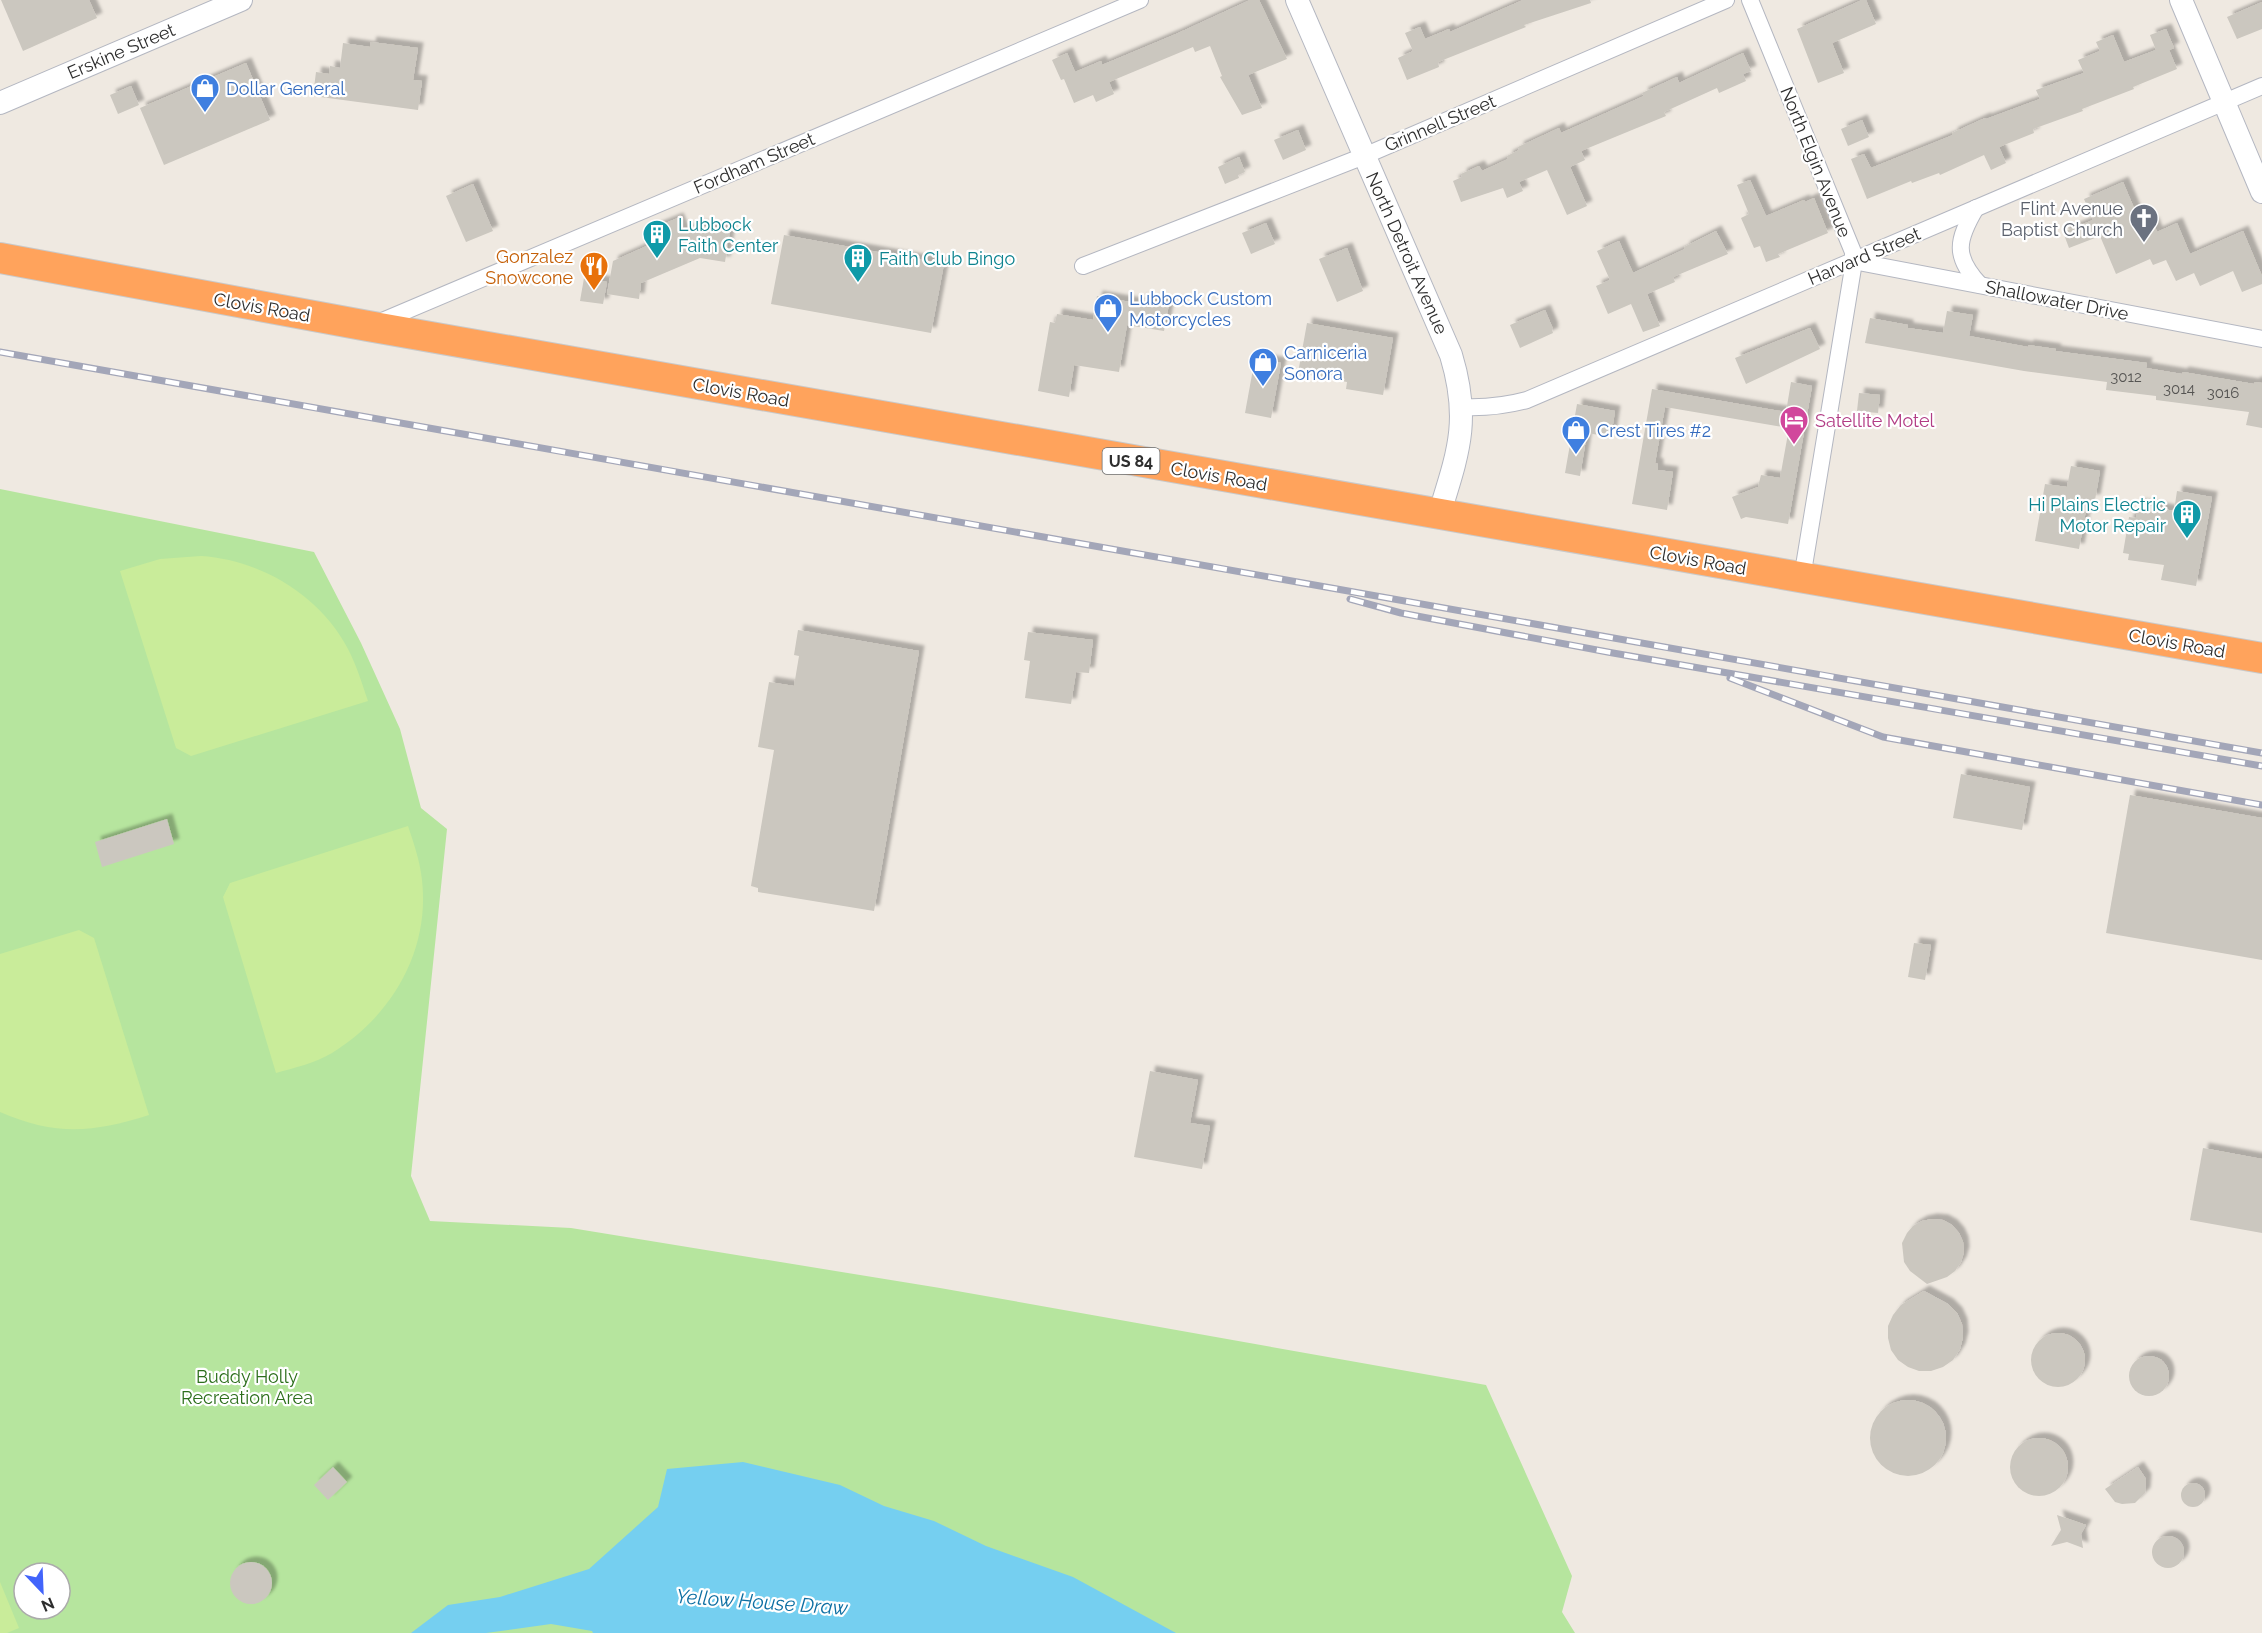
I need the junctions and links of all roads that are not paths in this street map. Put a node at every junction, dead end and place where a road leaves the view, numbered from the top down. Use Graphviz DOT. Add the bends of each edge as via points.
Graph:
graph roads {
  1 [pos="241,0"];
  2 [pos="1140,0"];
  3 [pos="1297,0"];
  4 [pos="1726,0"];
  5 [pos="1750,0"];
  6 [pos="2181,0"];
  7 [pos="2262,86"];
  8 [pos="2224,102"];
  9 [pos="0,103"];
  10 [pos="1364,156"];
  11 [pos="2262,192"];
  12 [pos="1976,208"];
  13 [pos="0,258"];
  14 [pos="1853,261"];
  15 [pos="1083,266"];
  16 [pos="1980,285"];
  17 [pos="368,326"];
  18 [pos="2262,339"];
  19 [pos="1462,407"];
  20 [pos="1439,515"];
  21 [pos="1802,578"];
  22 [pos="2262,658"];
  1 -- 9 [label="street, Erskine Street"];
  2 -- 17 [label="street, Fordham Street"];
  3 -- 10 [label="street, North Detroit Avenue"];
  4 -- 10 [label="street, Grinnell Street"];
  5 -- 14 [label="street, North Elgin Avenue" via="1853,252"];
  6 -- 8 [label="street"];
  7 -- 8 [label="street, Harvard Street"];
  8 -- 11 [label="street"];
  8 -- 12 [label="street, Harvard Street"];
  10 -- 15 [label="street, Grinnell Street"];
  10 -- 19 [label="street, North Detroit Avenue" via="1451,355"];
  12 -- 14 [label="street, Harvard Street"];
  12 -- 16 [label="street" via="1963,230 1960,254"];
  13 -- 17 [label="highway, Clovis Road / US 84"];
  14 -- 16 [label="street, Shallowater Drive"];
  14 -- 19 [label="street, Harvard Street" via="1527,400 1484,408"];
  14 -- 21 [label="street, North Elgin Avenue"];
  16 -- 18 [label="street, Shallowater Drive"];
  17 -- 20 [label="highway, Clovis Road / US 84"];
  19 -- 20 [label="street, North Detroit Avenue" via="1461,436"];
  20 -- 21 [label="highway, Clovis Road / US 84"];
  21 -- 22 [label="highway, Clovis Road / US 84"];
}
